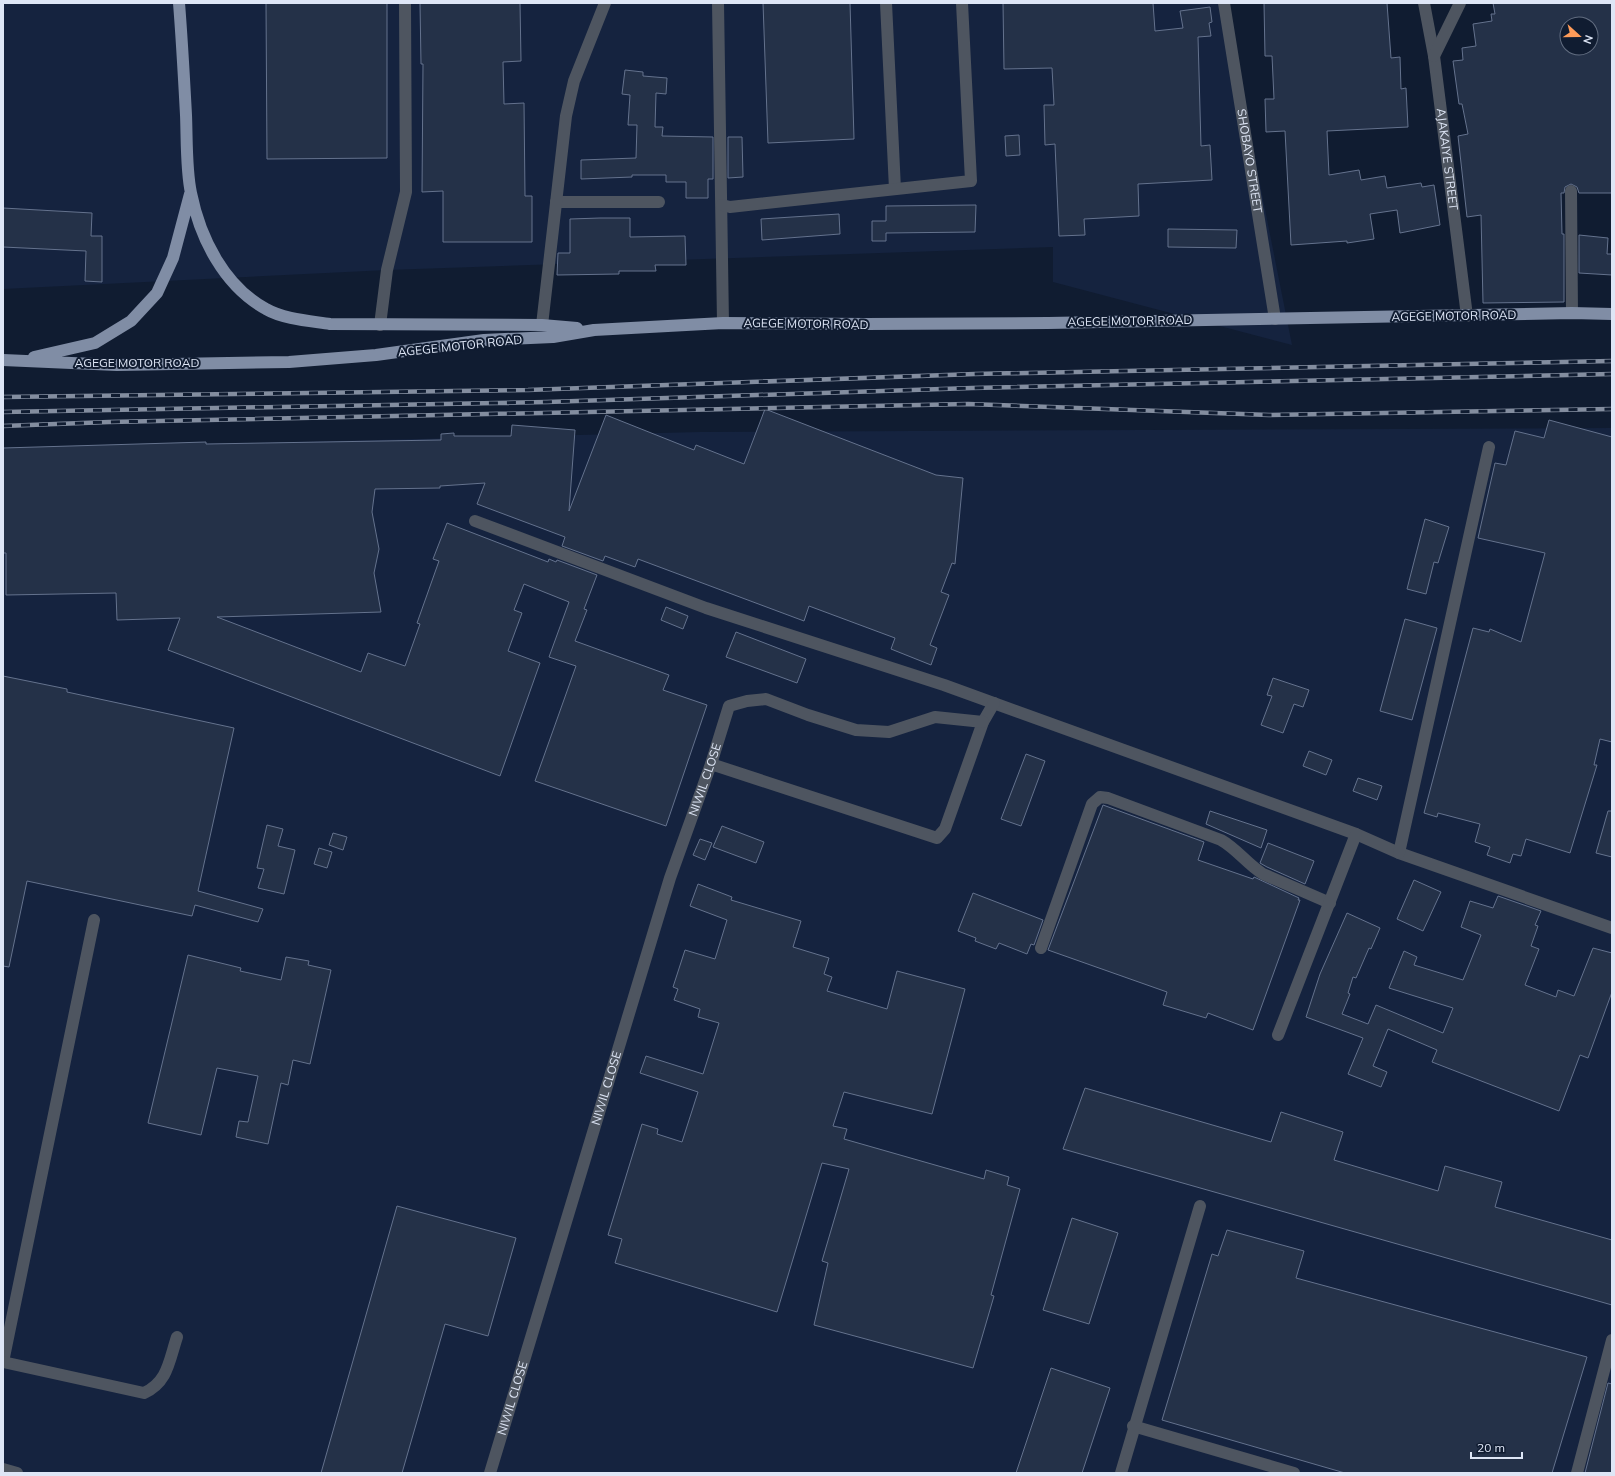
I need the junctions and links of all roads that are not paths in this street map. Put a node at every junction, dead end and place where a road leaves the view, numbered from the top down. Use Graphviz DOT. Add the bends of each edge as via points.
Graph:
graph roads {
  1 [pos="179,3"];
  2 [pos="405,3"];
  3 [pos="605,3"];
  4 [pos="718,3"];
  5 [pos="886,3"];
  6 [pos="962,3"];
  7 [pos="1224,3"];
  8 [pos="1424,3"];
  9 [pos="1460,3"];
  10 [pos="1434,56"];
  11 [pos="895,189"];
  12 [pos="1571,191"];
  13 [pos="190,192"];
  14 [pos="556,202"];
  15 [pos="659,202"];
  16 [pos="722,206"];
  17 [pos="1572,313"];
  18 [pos="1612,314"];
  19 [pos="1468,316"];
  20 [pos="1275,319"];
  21 [pos="723,323"];
  22 [pos="380,325"];
  23 [pos="542,325"];
  24 [pos="594,330"];
  25 [pos="3,360"];
  26 [pos="19,360"];
  27 [pos="1489,447"];
  28 [pos="475,521"];
  29 [pos="994,703"];
  30 [pos="983,722"];
  31 [pos="711,764"];
  32 [pos="1356,834"];
  33 [pos="1399,853"];
  34 [pos="1330,903"];
  35 [pos="94,920"];
  36 [pos="1612,928"];
  37 [pos="1041,948"];
  38 [pos="1278,1035"];
  39 [pos="1200,1206"];
  40 [pos="177,1337"];
  41 [pos="1612,1340"];
  42 [pos="3,1362"];
  43 [pos="1133,1426"];
  44 [pos="3,1469"];
  45 [pos="17,1473"];
  46 [pos="490,1473"];
  47 [pos="1121,1473"];
  48 [pos="1294,1473"];
  49 [pos="1577,1473"];
  1 -- 13 [label="main road"];
  2 -- 22 [label="street" via="406,192 387,270"];
  3 -- 14 [label="street" via="570,97"];
  4 -- 16 [label="street"];
  5 -- 11 [label="street"];
  6 -- 11 [label="street" via="971,181"];
  7 -- 20 [label="street, SHOBAYO STREET"];
  8 -- 10 [label="street, AJAKAIYE STREET"];
  9 -- 10 [label="street"];
  10 -- 19 [label="street, AJAKAIYE STREET"];
  11 -- 16 [label="street"];
  12 -- 17 [label="street"];
  13 -- 22 [label="main road" via="211,254 246,295 266,310 301,320 330,324"];
  13 -- 26 [label="main road" via="173,258 157,293 131,321 95,343"];
  14 -- 15 [label="street"];
  14 -- 23 [label="street"];
  16 -- 21 [label="street"];
  17 -- 18 [label="main road, AGEGE MOTOR ROAD"];
  17 -- 19 [label="main road, AGEGE MOTOR ROAD"];
  19 -- 20 [label="main road, AGEGE MOTOR ROAD"];
  20 -- 21 [label="main road, AGEGE MOTOR ROAD" via="866,324"];
  21 -- 24 [label="main road, AGEGE MOTOR ROAD"];
  22 -- 23 [label="main road"];
  23 -- 24 [label="main road"];
  24 -- 26 [label="main road, AGEGE MOTOR ROAD" via="553,337 484,340 376,356 289,362 117,364"];
  25 -- 26 [label="main road, AGEGE MOTOR ROAD"];
  27 -- 33 [label="street"];
  28 -- 29 [label="street" via="706,608"];
  29 -- 30 [label="street"];
  29 -- 32 [label="street"];
  30 -- 31 [label="street, NIWIL CLOSE" via="935,717 889,732 856,730 766,699 747,701 729,706"];
  30 -- 31 [label="street" via="945,829 937,838"];
  31 -- 46 [label="street, NIWIL CLOSE" via="670,878"];
  32 -- 33 [label="street"];
  32 -- 34 [label="street"];
  33 -- 36 [label="street"];
  34 -- 37 [label="street" via="1254,869 1231,845 1221,840 1100,797 1092,804"];
  34 -- 38 [label="street"];
  35 -- 42 [label="street"];
  39 -- 43 [label="street"];
  40 -- 42 [label="street" via="163,1379 154,1389 144,1393"];
  41 -- 49 [label="street"];
  43 -- 47 [label="street"];
  43 -- 48 [label="street"];
  44 -- 45 [label="street"];
}
